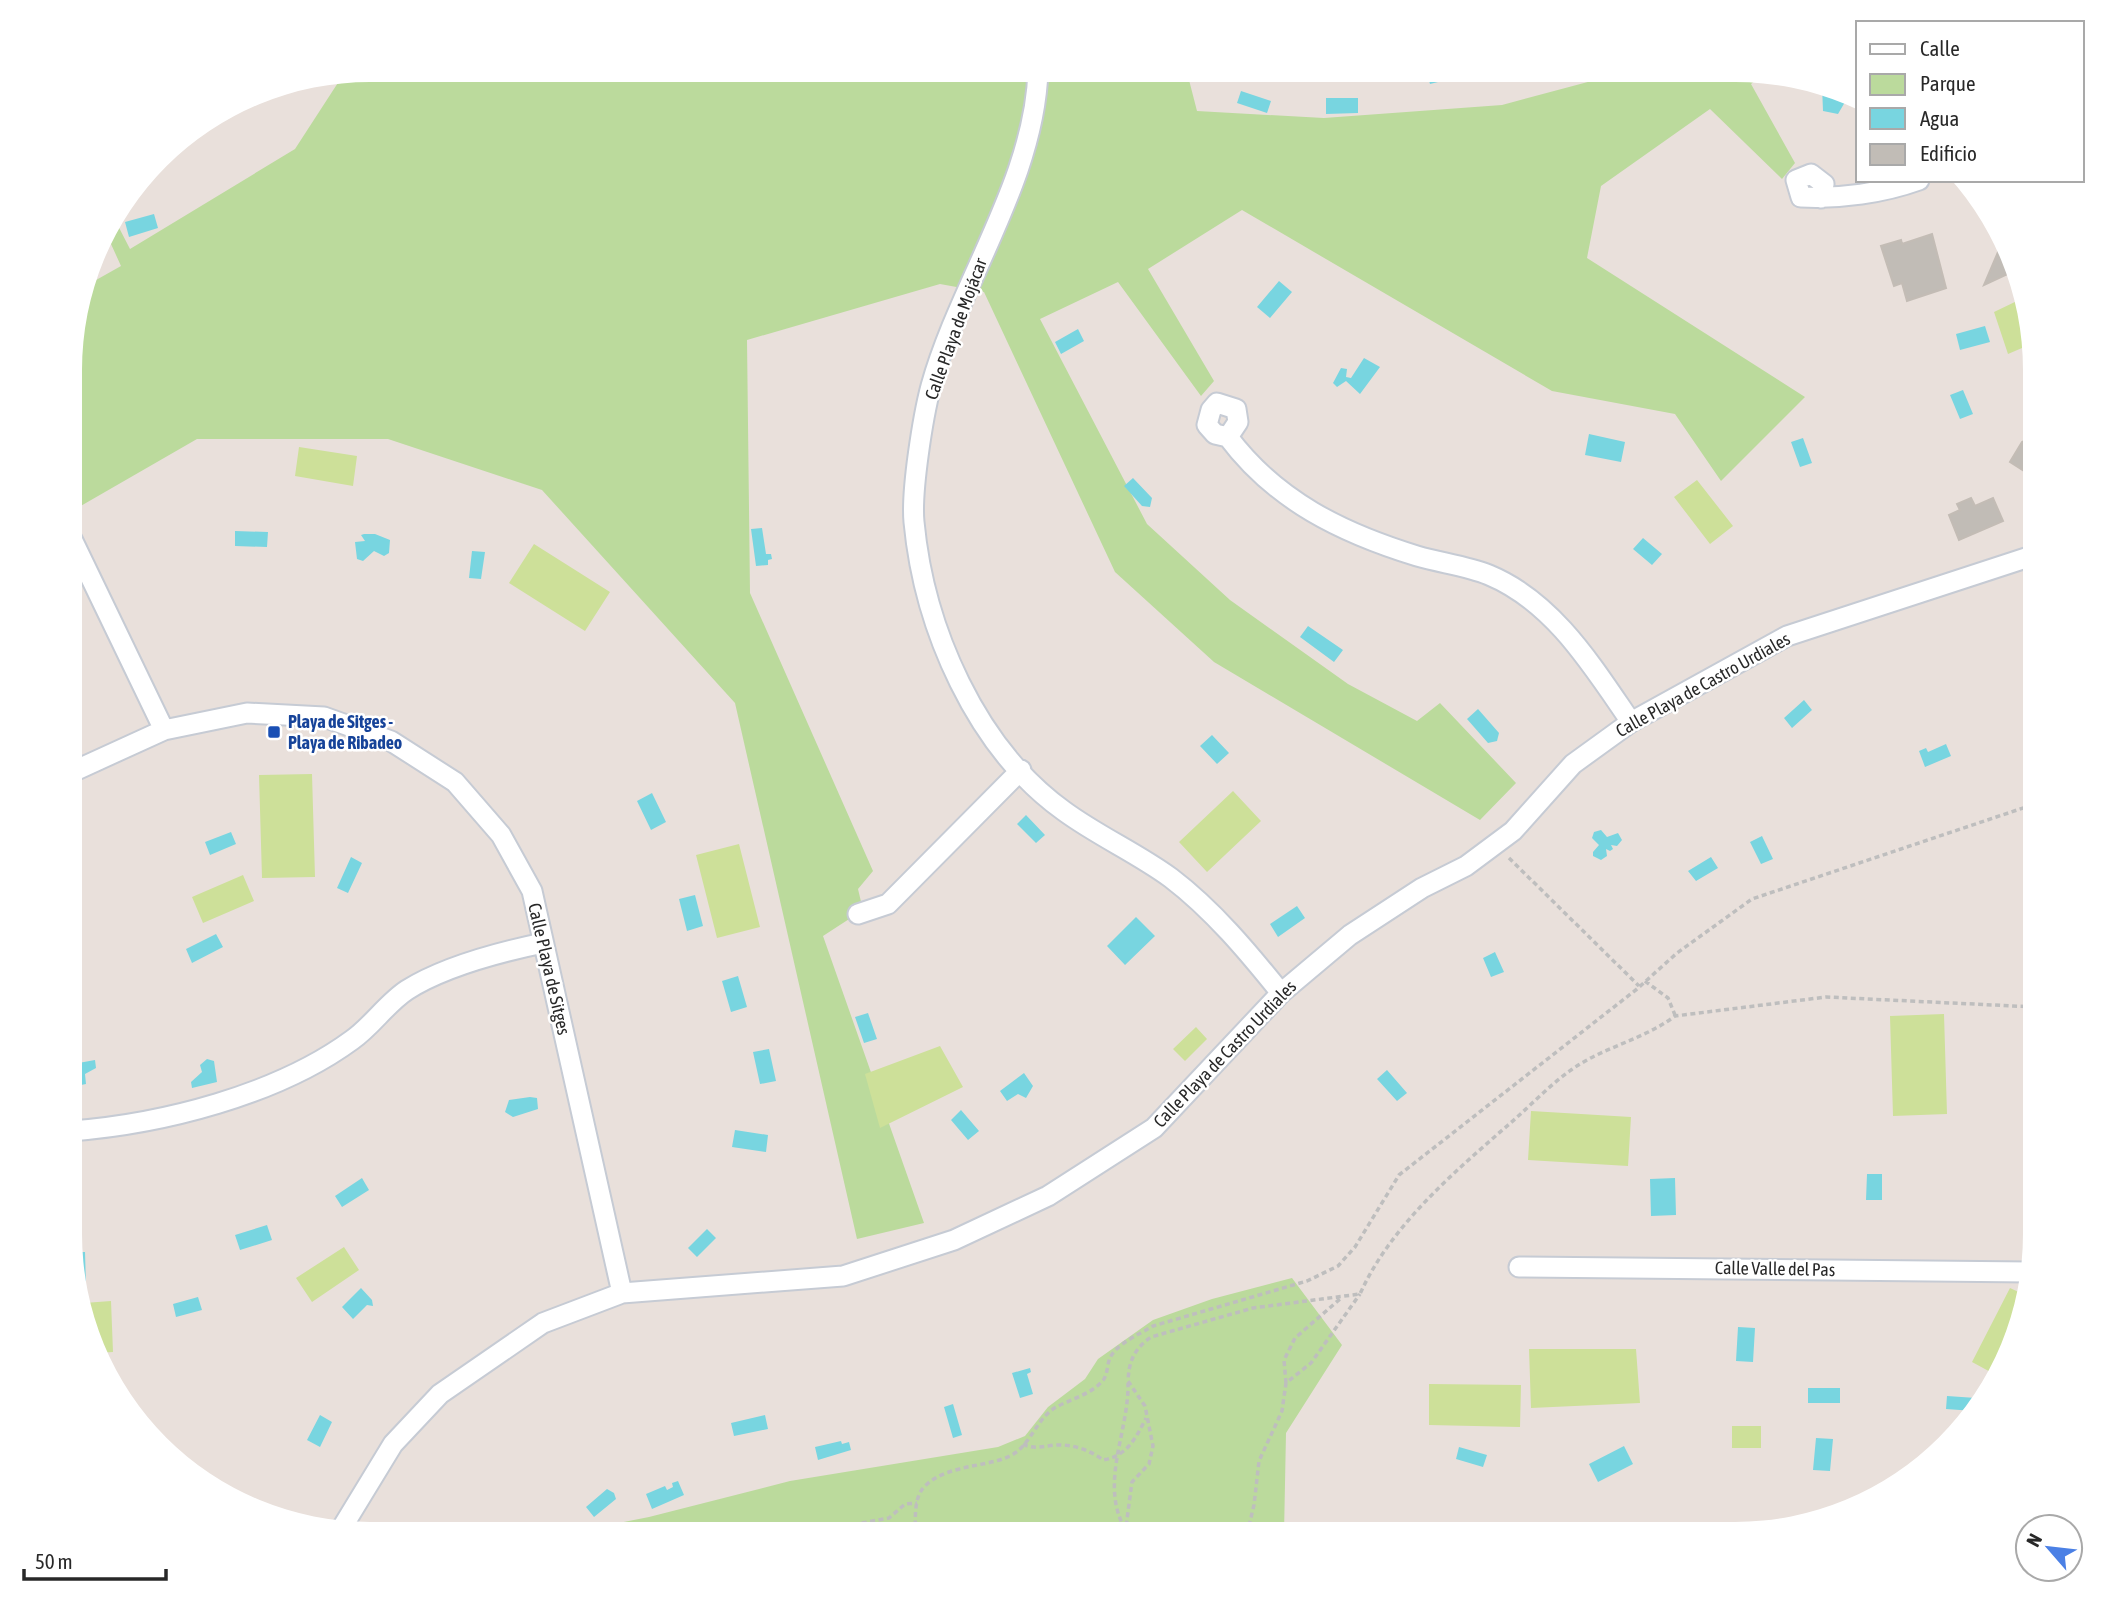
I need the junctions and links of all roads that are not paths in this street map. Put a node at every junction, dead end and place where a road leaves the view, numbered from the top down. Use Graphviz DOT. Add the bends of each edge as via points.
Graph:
graph roads {
  1 [pos="1038,82"];
  2 [pos="1914,182"];
  3 [pos="1821,198"];
  4 [pos="1228,437"];
  5 [pos="2023,559"];
  6 [pos="82,560"];
  7 [pos="1631,722"];
  8 [pos="164,730"];
  9 [pos="82,767"];
  10 [pos="1021,770"];
  11 [pos="859,914"];
  12 [pos="543,943"];
  13 [pos="1281,993"];
  14 [pos="82,1130"];
  15 [pos="1519,1267"];
  16 [pos="2020,1272"];
  17 [pos="622,1293"];
  18 [pos="346,1520"];
  1 -- 10 [label="street, Calle Playa de Mojácar" via="1037,107 1013,180 931,386 914,520 932,619 966,696 1000,749"];
  2 -- 3 [label="street" via="1895,189"];
  4 -- 7 [label="street" via="1246,460 1301,508 1351,534 1490,576 1535,604 1578,646"];
  5 -- 7 [label="street, Calle Playa de Castro Urdiales" via="1787,636"];
  6 -- 8 [label="street"];
  7 -- 13 [label="street, Calle Playa de Castro Urdiales" via="1573,764 1513,831 1466,866 1422,888 1350,935"];
  8 -- 9 [label="street, Calle Playa de Sitges"];
  8 -- 12 [label="street, Calle Playa de Sitges" via="247,713 324,717 391,741 455,782 501,835 532,891"];
  10 -- 11 [label="street" via="888,904"];
  10 -- 13 [label="street, Calle Playa de Mojácar" via="1063,811 1172,879 1235,937"];
  12 -- 14 [label="street" via="467,964 407,990 352,1040 289,1077 188,1112"];
  12 -- 17 [label="street, Calle Playa de Sitges"];
  13 -- 17 [label="street, Calle Playa de Castro Urdiales" via="1154,1128 1048,1196 954,1240 843,1276"];
  15 -- 16 [label="street, Calle Valle del Pas"];
  17 -- 18 [label="street, Calle Playa de Castro Urdiales" via="543,1323 440,1394 393,1444"];
}
